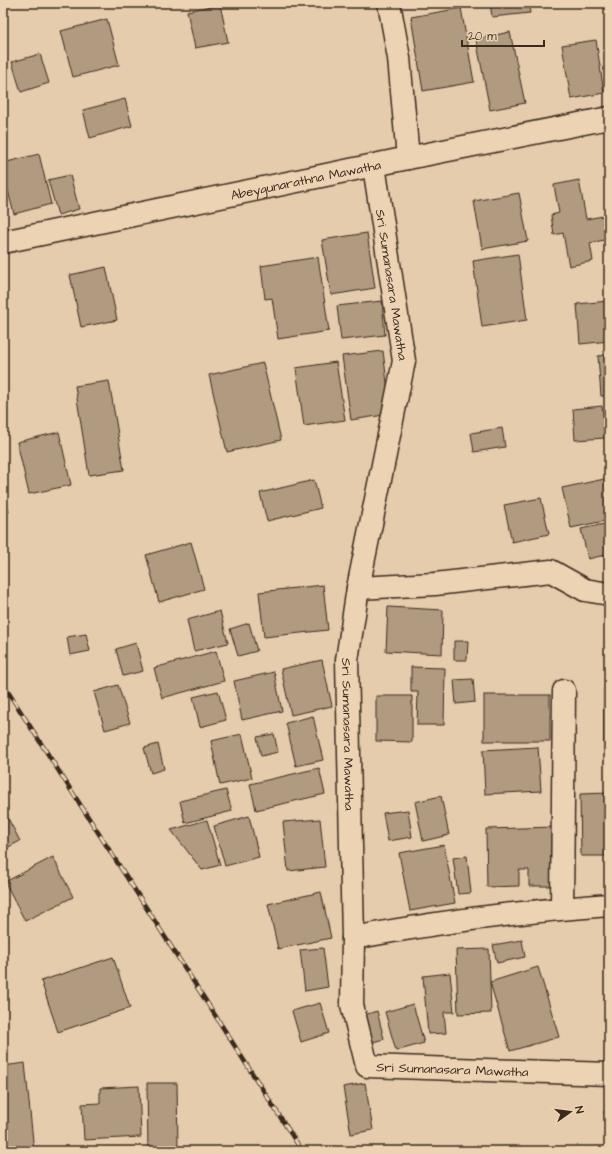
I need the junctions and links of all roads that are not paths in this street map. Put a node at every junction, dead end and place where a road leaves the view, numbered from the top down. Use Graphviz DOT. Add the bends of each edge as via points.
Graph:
graph roads {
  1 [pos="389,3"];
  2 [pos="609,118"];
  3 [pos="408,158"];
  4 [pos="374,166"];
  5 [pos="3,242"];
  6 [pos="358,588"];
  7 [pos="609,594"];
  8 [pos="564,691"];
  9 [pos="609,905"];
  10 [pos="562,908"];
  11 [pos="353,938"];
  12 [pos="609,1074"];
  1 -- 3 [label="street" via="398,58"];
  2 -- 3 [label="street, Abeygunarathna Mawatha"];
  3 -- 4 [label="street, Abeygunarathna Mawatha"];
  4 -- 5 [label="street, Abeygunarathna Mawatha"];
  4 -- 6 [label="street, Sri Sumanasara Mawatha" via="404,361"];
  6 -- 7 [label="street" via="435,584 551,571 585,590"];
  6 -- 11 [label="street, Sri Sumanasara Mawatha" via="347,660"];
  8 -- 10 [label="street"];
  9 -- 10 [label="street"];
  10 -- 11 [label="street" via="422,925"];
  11 -- 12 [label="street, Sri Sumanasara Mawatha" via="352,1005 367,1066"];
}
